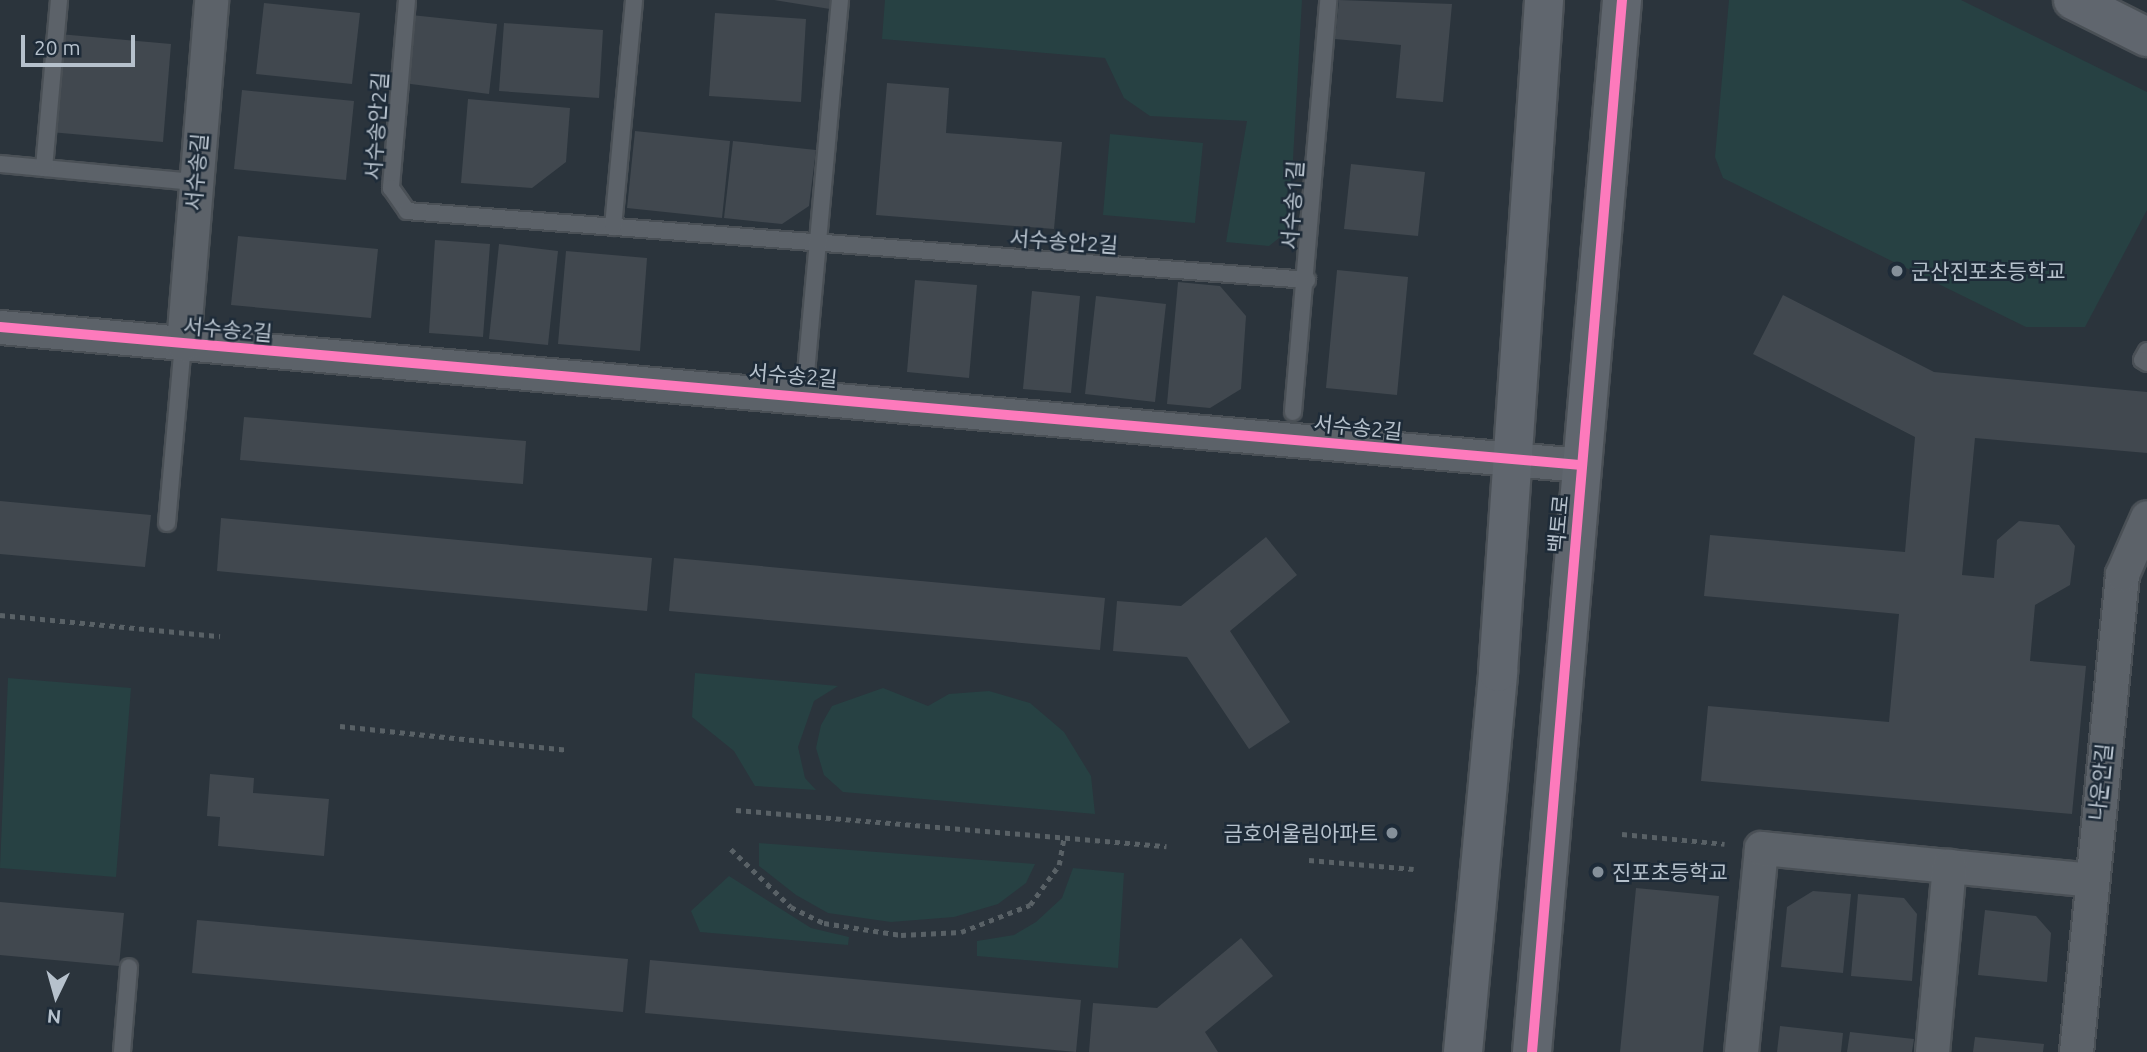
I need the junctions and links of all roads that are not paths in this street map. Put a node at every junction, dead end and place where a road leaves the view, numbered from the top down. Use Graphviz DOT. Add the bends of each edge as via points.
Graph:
graph roads {
  1 [pos="58,0"];
  2 [pos="211,0"];
  3 [pos="407,0"];
  4 [pos="634,0"];
  5 [pos="840,0"];
  6 [pos="1328,0"];
  7 [pos="1544,0"];
  8 [pos="1622,0"];
  9 [pos="2073,0"];
  10 [pos="2147,37"];
  11 [pos="0,164"];
  12 [pos="44,168"];
  13 [pos="194,182"];
  14 [pos="613,227"];
  15 [pos="817,244"];
  16 [pos="1307,280"];
  17 [pos="0,327"];
  18 [pos="183,345"];
  19 [pos="2147,351"];
  20 [pos="2147,363"];
  21 [pos="804,395"];
  22 [pos="1293,412"];
  23 [pos="1512,460"];
  24 [pos="1582,465"];
  25 [pos="2147,517"];
  26 [pos="167,523"];
  27 [pos="1949,866"];
  28 [pos="2091,880"];
  29 [pos="129,967"];
  30 [pos="122,1052"];
  31 [pos="1464,1052"];
  32 [pos="1532,1052"];
  33 [pos="1741,1052"];
  34 [pos="1932,1052"];
  35 [pos="2076,1052"];
  1 -- 12 [label="lane"];
  2 -- 13 [label="street, 서수송길"];
  3 -- 14 [label="lane, 서수송안2길" via="391,188 407,211"];
  4 -- 14 [label="lane"];
  5 -- 15 [label="lane"];
  6 -- 16 [label="lane, 서수송1길"];
  7 -- 23 [label="street"];
  8 -- 24 [label="street, 백토로"];
  9 -- 10 [label="street"];
  11 -- 12 [label="lane"];
  12 -- 13 [label="lane"];
  13 -- 18 [label="street, 서수송길"];
  14 -- 15 [label="lane, 서수송안2길"];
  15 -- 16 [label="lane, 서수송안2길"];
  15 -- 21 [label="lane"];
  16 -- 22 [label="lane, 서수송1길"];
  17 -- 18 [label="street, 서수송2길"];
  18 -- 21 [label="street, 서수송2길"];
  18 -- 26 [label="lane"];
  19 -- 20 [label="lane" via="2142,360"];
  21 -- 23 [label="street, 서수송2길"];
  23 -- 24 [label="street, 서수송2길"];
  23 -- 31 [label="street"];
  24 -- 32 [label="street, 백토로"];
  25 -- 28 [label="street, 나운안길" via="2122,574"];
  27 -- 28 [label="street"];
  27 -- 33 [label="street" via="1761,848"];
  27 -- 34 [label="street"];
  28 -- 35 [label="street, 나운안길"];
  29 -- 30 [label="lane"];
}
